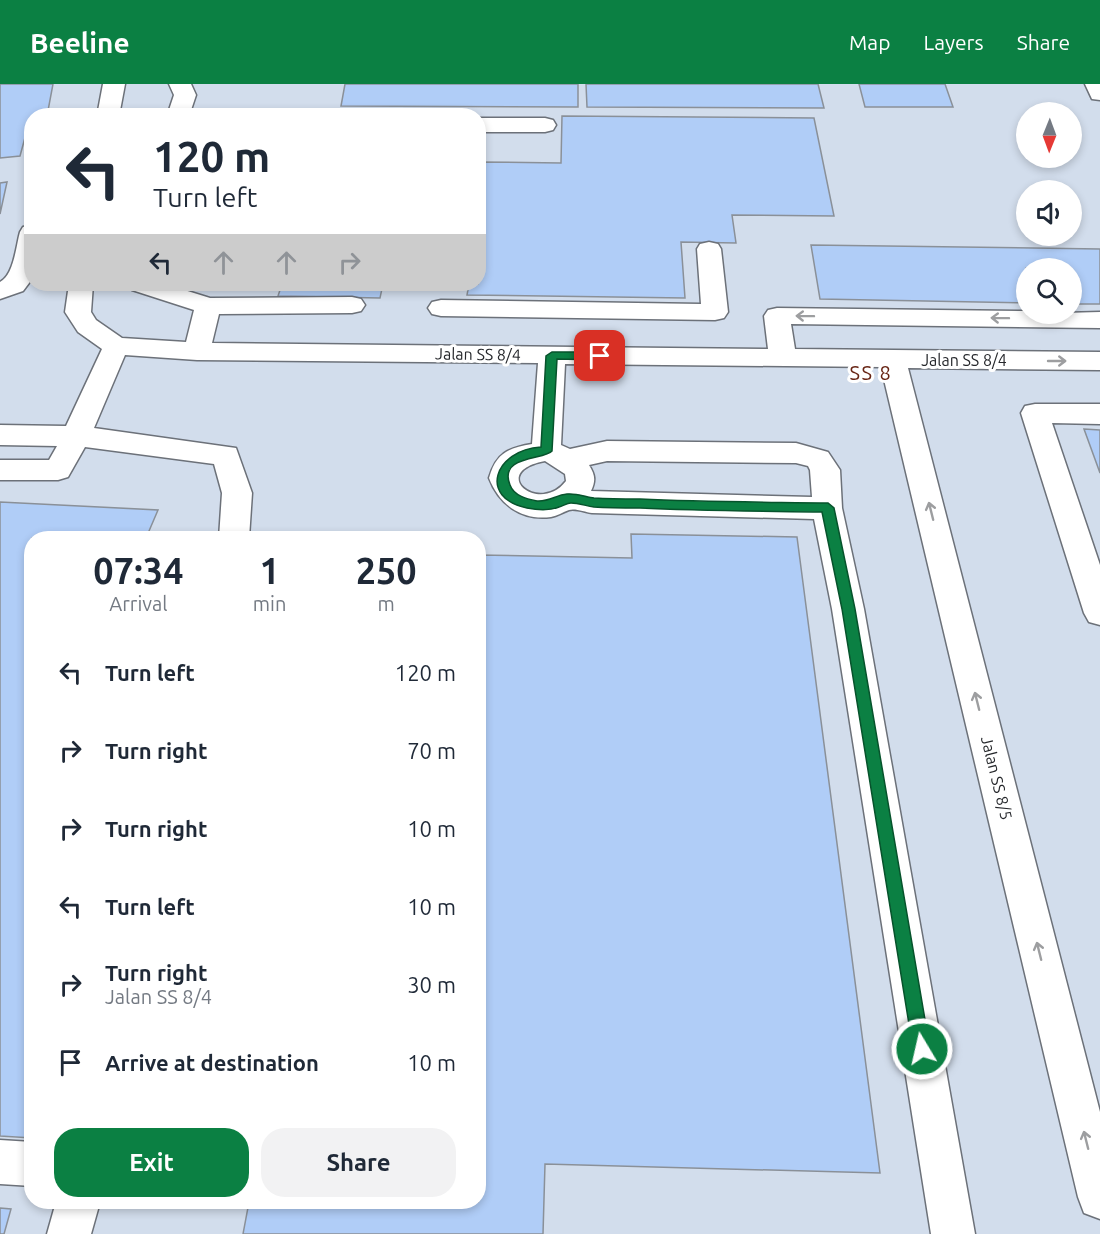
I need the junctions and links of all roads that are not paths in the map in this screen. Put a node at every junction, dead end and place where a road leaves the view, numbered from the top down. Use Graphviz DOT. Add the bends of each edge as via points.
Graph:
graph roads {
  1 [pos="114,84"];
  2 [pos="180,84"];
  3 [pos="1095,84"];
  4 [pos="1100,94"];
  5 [pos="110,108"];
  6 [pos="181,108"];
  7 [pos="486,125"];
  8 [pos="545,125"];
  9 [pos="709,249"];
  10 [pos="24,274"];
  11 [pos="0,291"];
  12 [pos="80,291"];
  13 [pos="162,291"];
  14 [pos="442,296"];
  15 [pos="352,305"];
  16 [pos="208,306"];
  17 [pos="715,312"];
  18 [pos="1100,320"];
  19 [pos="116,346"];
  20 [pos="197,351"];
  21 [pos="435,354"];
  22 [pos="552,356"];
  23 [pos="719,357"];
  24 [pos="783,358"];
  25 [pos="893,360"];
  26 [pos="1100,361"];
  27 [pos="1100,414"];
  28 [pos="0,435"];
  29 [pos="76,436"];
  30 [pos="557,455"];
  31 [pos="0,470"];
  32 [pos="568,498"];
  33 [pos="828,508"];
  34 [pos="234,531"];
  35 [pos="1100,613"];
  36 [pos="0,1162"];
  37 [pos="24,1164"];
  38 [pos="1100,1197"];
  39 [pos="76,1209"];
  40 [pos="69,1234"];
  41 [pos="953,1234"];
  1 -- 5 [label="street"];
  2 -- 6 [label="street" via="185,95"];
  3 -- 4 [label="street"];
  7 -- 8 [label="street"];
  9 -- 17 [label="street"];
  10 -- 11 [label="street" via="14,285"];
  12 -- 19 [label="street" via="78,312 87,326"];
  13 -- 16 [label="street"];
  14 -- 17 [label="street"];
  14 -- 21 [label="street"];
  15 -- 16 [label="street"];
  16 -- 20 [label="street"];
  17 -- 23 [label="street"];
  18 -- 24 [label="street, one-way" via="777,316"];
  19 -- 20 [label="street, Jalan SS 8/4"];
  19 -- 29 [label="street"];
  20 -- 21 [label="street, Jalan SS 8/4"];
  21 -- 22 [label="street, Jalan SS 8/4"];
  22 -- 23 [label="street, Jalan SS 8/4"];
  22 -- 30 [label="street"];
  23 -- 24 [label="street, Jalan SS 8/4"];
  24 -- 25 [label="street, Jalan SS 8/4"];
  25 -- 26 [label="street, Jalan SS 8/4, one-way"];
  38 -- 25 [label="street, Jalan SS 8/5, one-way"];
  27 -- 35 [label="street" via="1035,413"];
  28 -- 29 [label="street"];
  29 -- 31 [label="street" via="58,470"];
  29 -- 34 [label="street" via="226,455 237,493"];
  30 -- 32 [label="street" via="577,467 580,478 577,489"];
  30 -- 32 [label="street" via="524,454 507,465 504,486 524,503 540,506"];
  30 -- 33 [label="street" via="607,451 796,453 818,459 825,470"];
  32 -- 33 [label="street" via="637,504"];
  33 -- 41 [label="street"];
  36 -- 37 [label="street"];
  39 -- 40 [label="street"];
}
